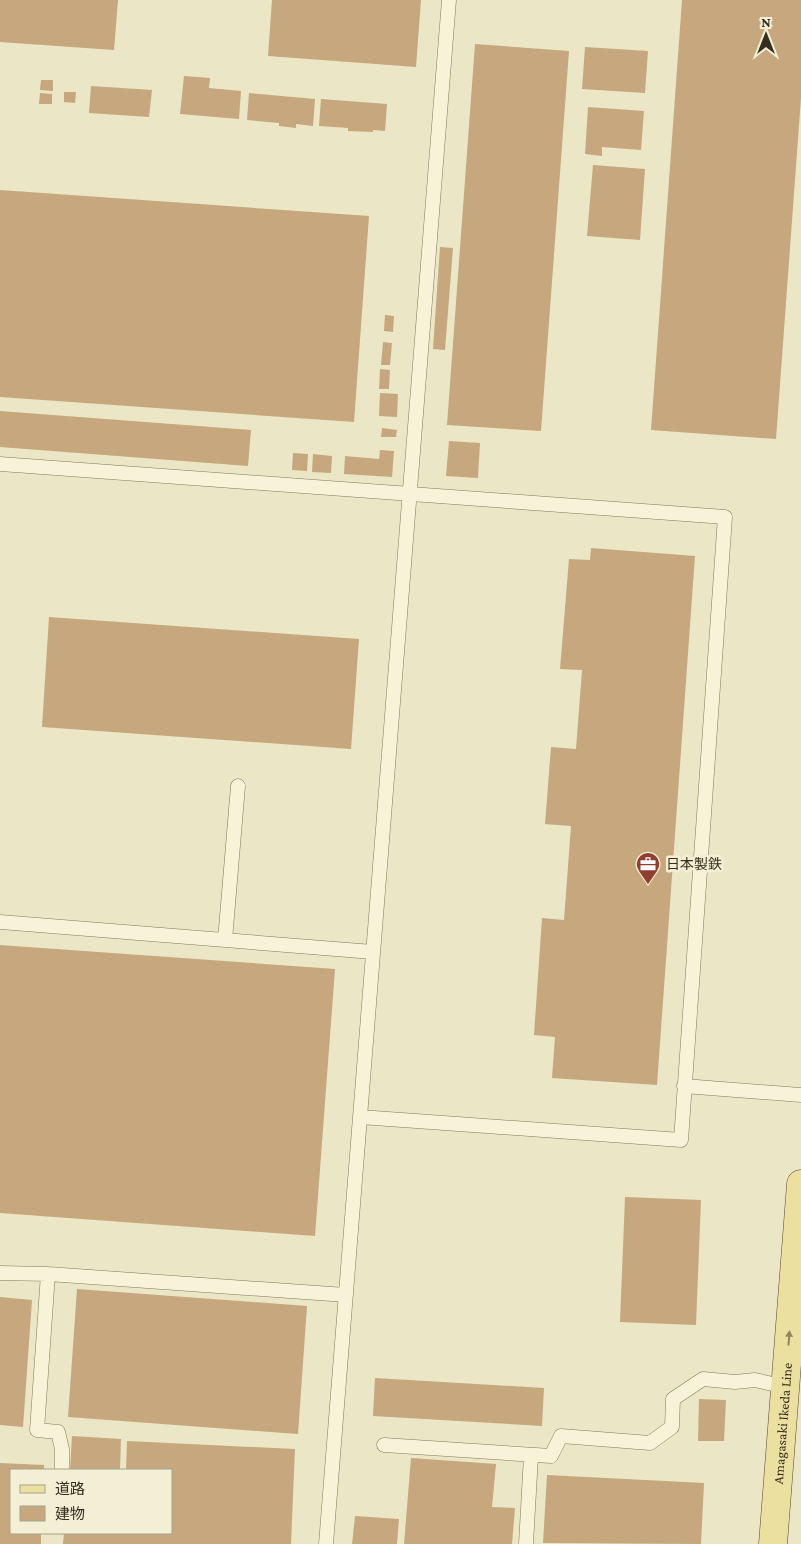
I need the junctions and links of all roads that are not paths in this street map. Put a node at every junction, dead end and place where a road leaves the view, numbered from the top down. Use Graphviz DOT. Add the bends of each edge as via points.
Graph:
graph roads {
  1 [pos="449,0"];
  2 [pos="0,464"];
  3 [pos="410,494"];
  4 [pos="238,786"];
  5 [pos="0,922"];
  6 [pos="225,940"];
  7 [pos="373,952"];
  8 [pos="684,1086"];
  9 [pos="801,1094"];
  10 [pos="360,1117"];
  11 [pos="801,1184"];
  12 [pos="0,1273"];
  13 [pos="48,1274"];
  14 [pos="346,1295"];
  15 [pos="786,1387"];
  16 [pos="384,1445"];
  17 [pos="531,1456"];
  18 [pos="62,1469"];
  19 [pos="326,1544"];
  20 [pos="526,1544"];
  21 [pos="774,1544"];
  1 -- 3 [label="lane"];
  2 -- 3 [label="lane"];
  3 -- 7 [label="lane"];
  3 -- 8 [label="lane" via="725,517"];
  4 -- 6 [label="lane"];
  5 -- 6 [label="lane"];
  6 -- 7 [label="lane"];
  7 -- 10 [label="lane"];
  8 -- 9 [label="lane"];
  8 -- 10 [label="lane" via="680,1140"];
  10 -- 14 [label="lane"];
  15 -- 11 [label="main road, Amagasaki Ikeda Line, one-way"];
  12 -- 13 [label="lane"];
  13 -- 14 [label="lane"];
  13 -- 18 [label="lane" via="38,1430 58,1432"];
  14 -- 19 [label="lane"];
  15 -- 17 [label="lane" via="755,1380 703,1379 673,1399 672,1427 650,1443 561,1436 551,1456"];
  15 -- 21 [label="main road, Amagasaki Ikeda Line"];
  16 -- 17 [label="lane"];
  17 -- 20 [label="lane"];
}
